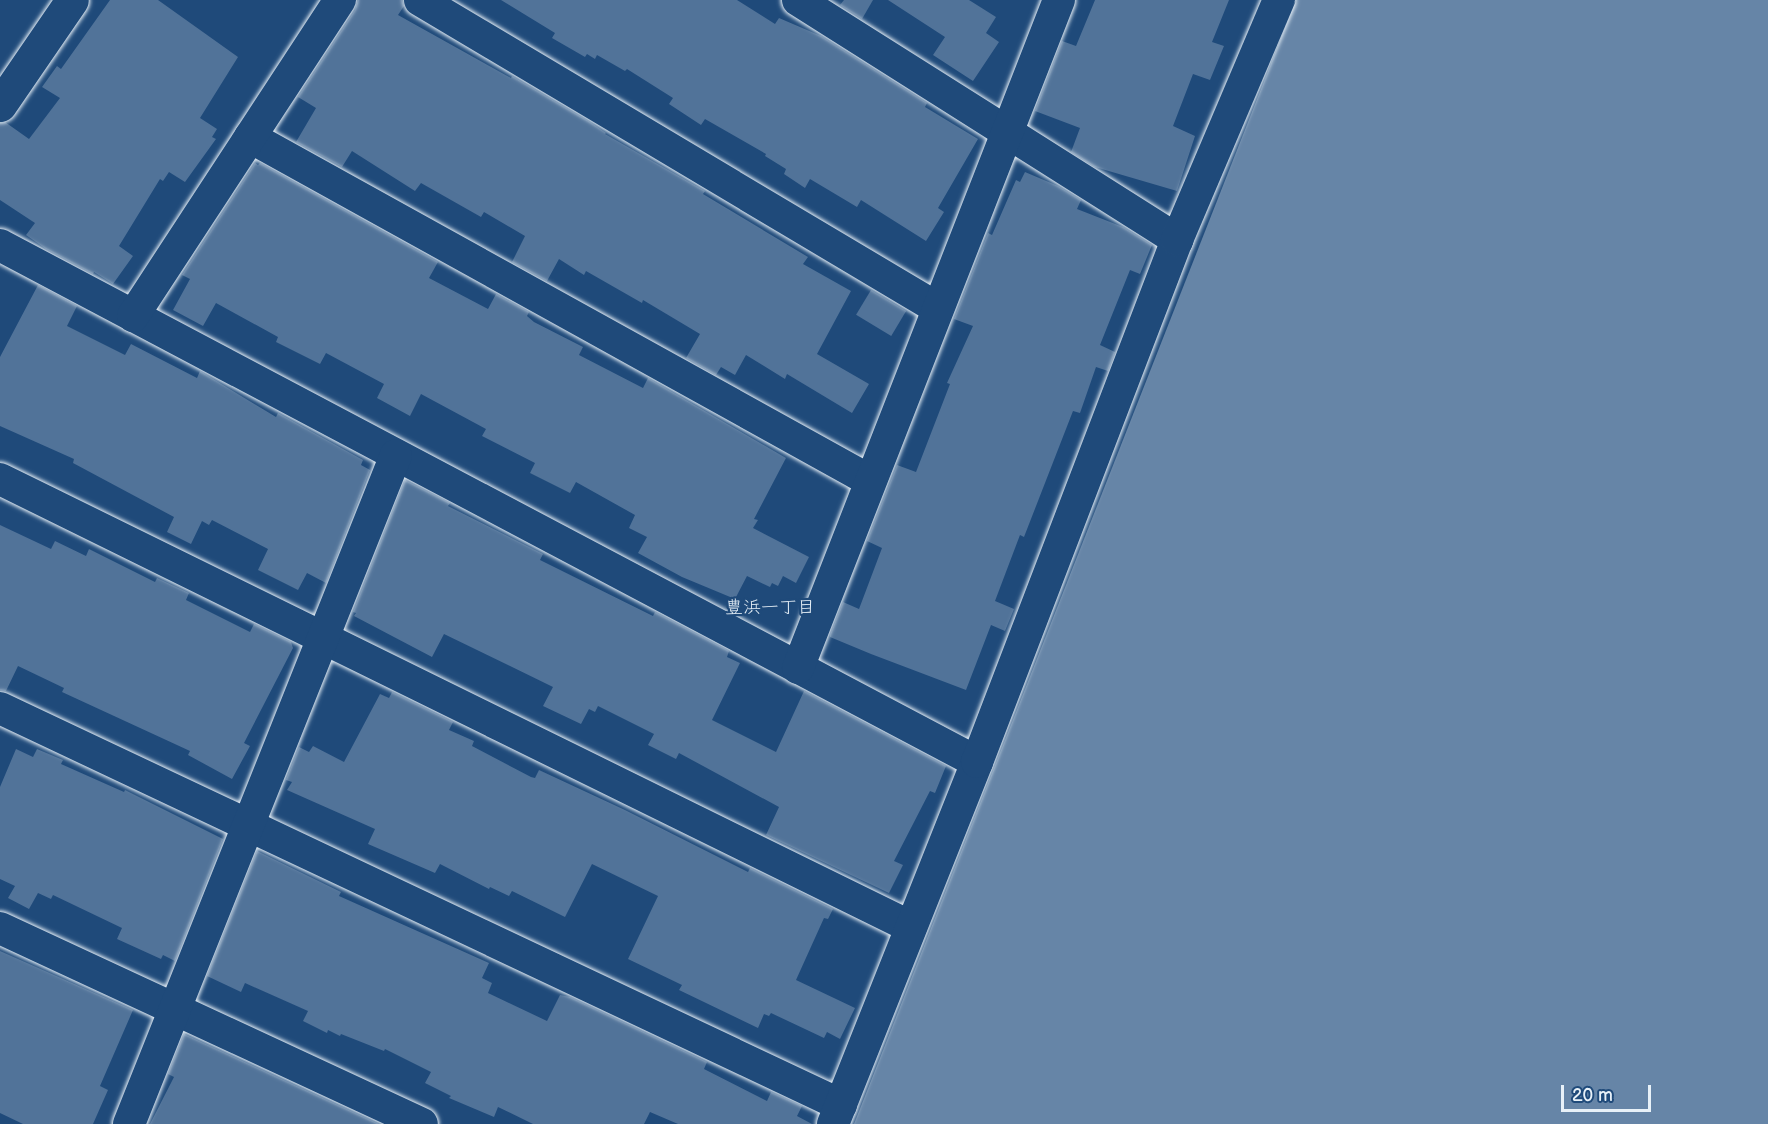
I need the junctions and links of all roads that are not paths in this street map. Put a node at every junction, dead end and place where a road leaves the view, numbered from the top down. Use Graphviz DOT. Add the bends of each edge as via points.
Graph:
graph roads {
  1 [pos="72,0"];
  2 [pos="340,0"];
  3 [pos="420,0"];
  4 [pos="798,0"];
  5 [pos="1059,0"];
  6 [pos="1279,0"];
  7 [pos="0,105"];
  8 [pos="1006,130"];
  9 [pos="250,137"];
  10 [pos="1178,240"];
  11 [pos="0,245"];
  12 [pos="937,308"];
  13 [pos="133,316"];
  14 [pos="396,455"];
  15 [pos="0,479"];
  16 [pos="870,480"];
  17 [pos="322,640"];
  18 [pos="798,668"];
  19 [pos="0,708"];
  20 [pos="977,762"];
  21 [pos="248,826"];
  22 [pos="911,927"];
  23 [pos="0,928"];
  24 [pos="175,1009"];
  25 [pos="837,1114"];
  26 [pos="129,1124"];
  27 [pos="422,1124"];
  1 -- 7 [label="street"];
  2 -- 9 [label="street"];
  3 -- 12 [label="street"];
  4 -- 8 [label="street"];
  5 -- 8 [label="street"];
  6 -- 10 [label="street"];
  8 -- 10 [label="street"];
  8 -- 12 [label="street"];
  9 -- 13 [label="street"];
  9 -- 16 [label="street"];
  10 -- 20 [label="street"];
  11 -- 13 [label="street"];
  12 -- 16 [label="street"];
  13 -- 14 [label="street"];
  14 -- 17 [label="street"];
  14 -- 18 [label="street"];
  15 -- 17 [label="street"];
  16 -- 18 [label="street"];
  17 -- 21 [label="street"];
  17 -- 22 [label="street"];
  18 -- 20 [label="street"];
  19 -- 21 [label="street"];
  20 -- 22 [label="street"];
  21 -- 24 [label="street"];
  21 -- 25 [label="street"];
  22 -- 25 [label="street"];
  23 -- 24 [label="street"];
  24 -- 26 [label="street"];
  24 -- 27 [label="street"];
}
